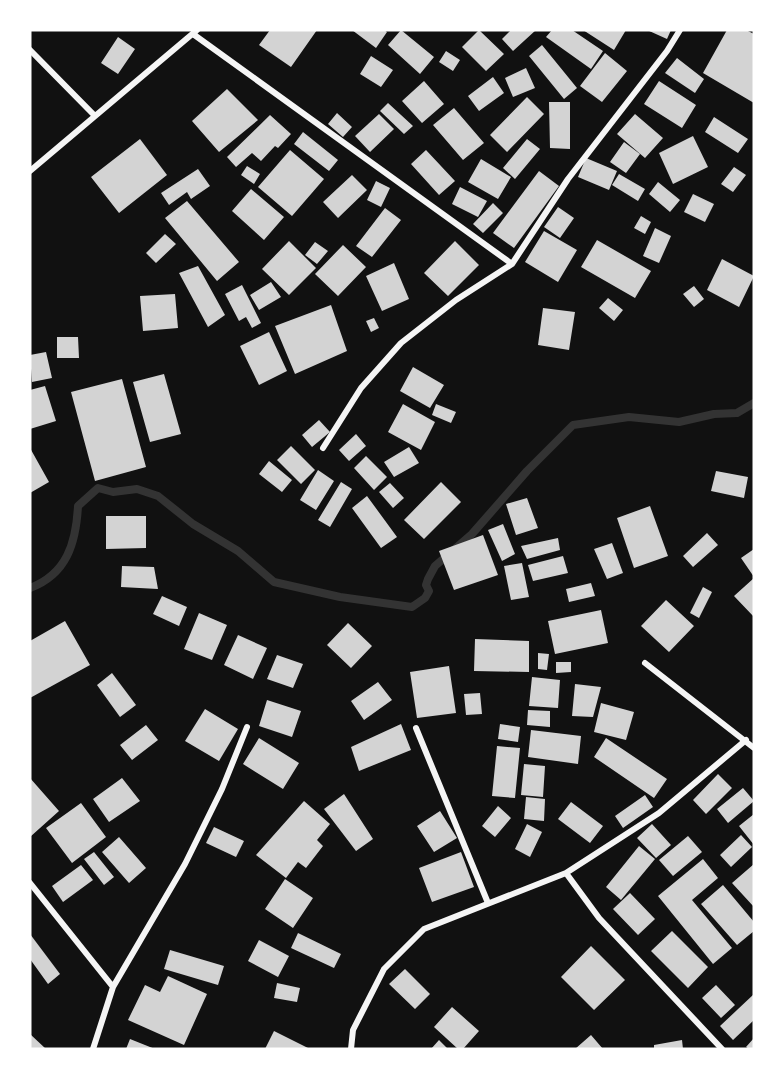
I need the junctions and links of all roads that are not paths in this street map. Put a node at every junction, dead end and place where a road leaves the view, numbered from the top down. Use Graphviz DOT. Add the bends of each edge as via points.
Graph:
graph roads {
  1 [pos="680,30"];
  2 [pos="195,32"];
  3 [pos="30,51"];
  4 [pos="95,116"];
  5 [pos="30,171"];
  6 [pos="512,264"];
  7 [pos="323,448"];
  8 [pos="645,663"];
  9 [pos="247,727"];
  10 [pos="416,728"];
  11 [pos="746,740"];
  12 [pos="754,748"];
  13 [pos="566,873"];
  14 [pos="30,883"];
  15 [pos="488,903"];
  16 [pos="113,987"];
  17 [pos="719,1048"];
  18 [pos="93,1049"];
  19 [pos="351,1049"];
  1 -- 6 [label="street" via="568,179"];
  2 -- 4 [label="street"];
  2 -- 6 [label="street"];
  3 -- 4 [label="street"];
  4 -- 5 [label="street"];
  6 -- 7 [label="street" via="456,300 401,343 361,388"];
  8 -- 11 [label="street"];
  9 -- 16 [label="street" via="185,864"];
  10 -- 15 [label="street"];
  11 -- 12 [label="street"];
  11 -- 13 [label="street" via="659,813"];
  13 -- 15 [label="street"];
  13 -- 17 [label="street" via="599,918"];
  14 -- 16 [label="street"];
  15 -- 19 [label="street" via="424,929 384,969 353,1029"];
  16 -- 18 [label="street"];
}
